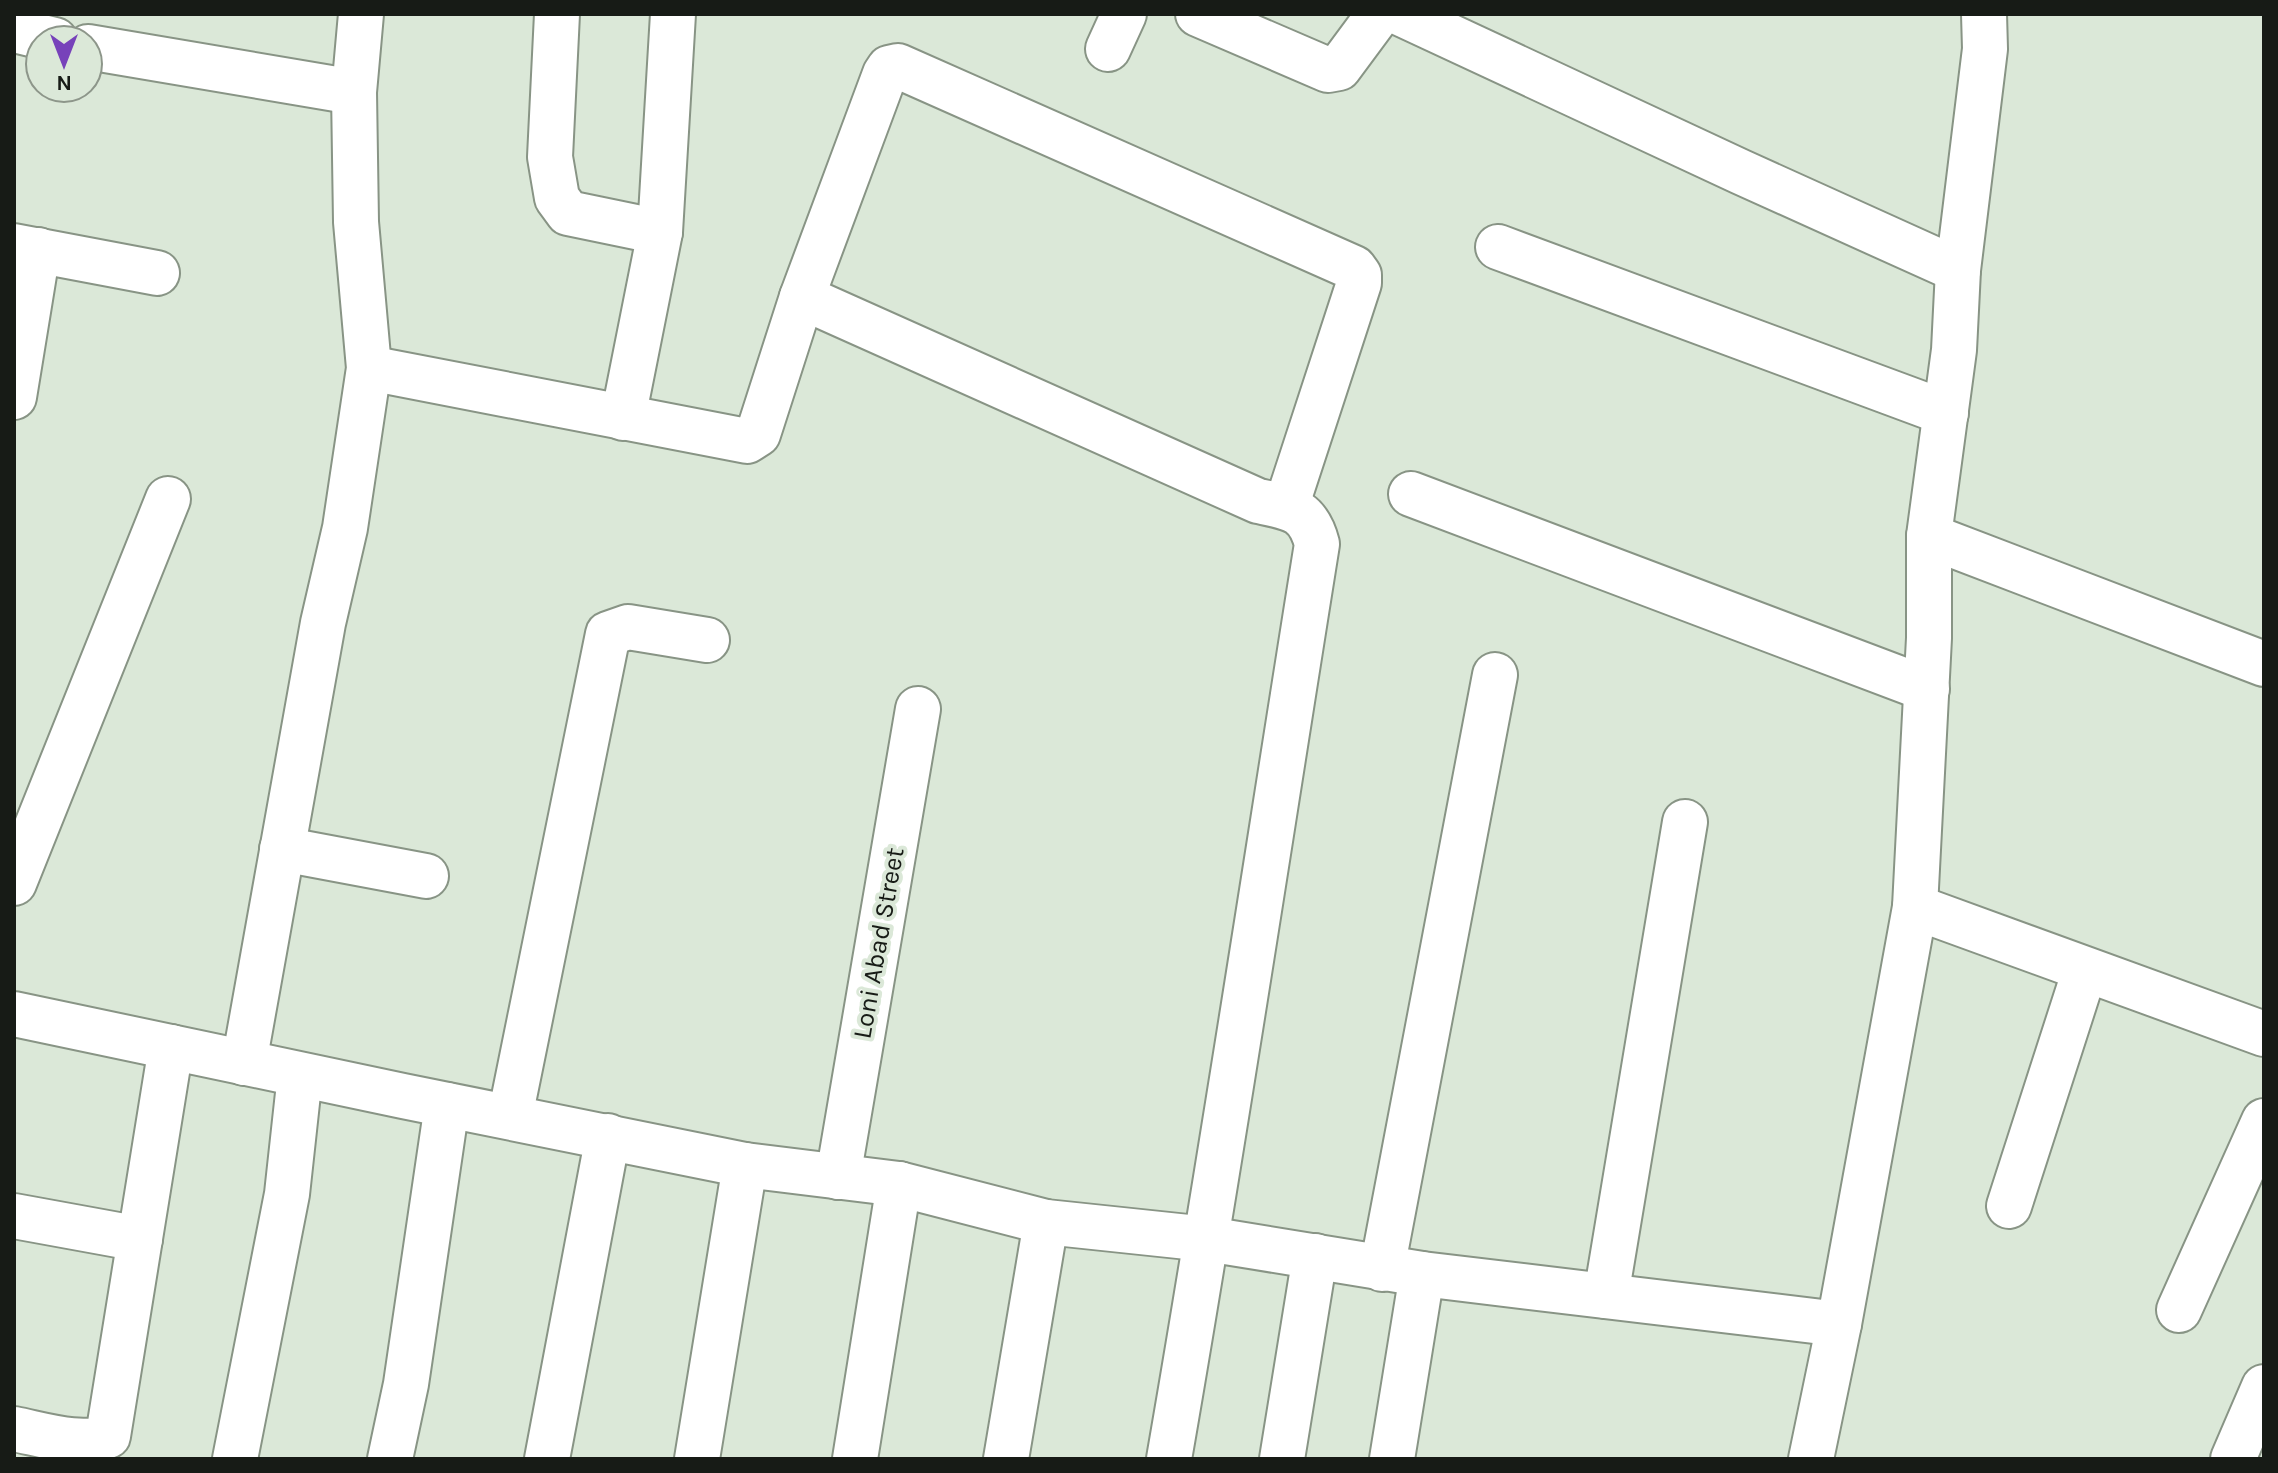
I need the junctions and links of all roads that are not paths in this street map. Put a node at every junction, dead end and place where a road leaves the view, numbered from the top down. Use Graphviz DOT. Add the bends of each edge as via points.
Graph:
graph roads {
  1 [pos="361,14"];
  2 [pos="557,14"];
  3 [pos="673,14"];
  4 [pos="1198,14"];
  5 [pos="1379,14"];
  6 [pos="1402,14"];
  7 [pos="1984,14"];
  8 [pos="104,50"];
  9 [pos="354,92"];
  10 [pos="660,232"];
  11 [pos="1498,247"];
  12 [pos="26,248"];
  13 [pos="1958,270"];
  14 [pos="157,273"];
  15 [pos="802,297"];
  16 [pos="369,368"];
  17 [pos="15,381"];
  18 [pos="1946,413"];
  19 [pos="623,418"];
  20 [pos="1411,494"];
  21 [pos="168,499"];
  22 [pos="1286,507"];
  23 [pos="1929,536"];
  24 [pos="707,640"];
  25 [pos="2264,664"];
  26 [pos="1495,675"];
  27 [pos="1927,689"];
  28 [pos="918,709"];
  29 [pos="1685,822"];
  30 [pos="282,849"];
  31 [pos="426,876"];
  32 [pos="14,883"];
  33 [pos="1915,907"];
  34 [pos="2085,970"];
  35 [pos="14,1014"];
  36 [pos="2261,1023"];
  37 [pos="171,1047"];
  38 [pos="244,1063"];
  39 [pos="300,1075"];
  40 [pos="447,1105"];
  41 [pos="510,1117"];
  42 [pos="2264,1121"];
  43 [pos="608,1136"];
  44 [pos="745,1165"];
  45 [pos="838,1177"];
  46 [pos="899,1184"];
  47 [pos="2009,1206"];
  48 [pos="14,1216"];
  49 [pos="1046,1222"];
  50 [pos="140,1239"];
  51 [pos="1207,1239"];
  52 [pos="1315,1256"];
  53 [pos="1402,1272"];
  54 [pos="1606,1296"];
  55 [pos="2179,1310"];
  56 [pos="1839,1324"];
  57 [pos="2264,1387"];
  58 [pos="14,1429"];
  59 [pos="1821,1455"];
  60 [pos="235,1459"];
  61 [pos="390,1459"];
  62 [pos="547,1459"];
  63 [pos="697,1459"];
  64 [pos="855,1459"];
  65 [pos="1006,1459"];
  66 [pos="1169,1459"];
  67 [pos="1282,1459"];
  68 [pos="1392,1459"];
  69 [pos="2233,1459"];
  1 -- 9 [label="street"];
  2 -- 10 [label="street" via="550,157 557,198 568,213"];
  3 -- 10 [label="street"];
  4 -- 5 [label="street" via="1328,70 1339,68"];
  6 -- 13 [label="street"];
  7 -- 13 [label="street" via="1985,49"];
  8 -- 9 [label="street"];
  9 -- 16 [label="street" via="356,222"];
  10 -- 19 [label="street"];
  11 -- 18 [label="street"];
  12 -- 14 [label="street"];
  12 -- 17 [label="street"];
  13 -- 18 [label="street"];
  15 -- 19 [label="street" via="753,439"];
  15 -- 22 [label="street" via="1258,501"];
  15 -- 22 [label="street" via="885,74 898,66 1354,268 1359,283"];
  16 -- 19 [label="street"];
  16 -- 30 [label="street" via="345,528"];
  18 -- 23 [label="street"];
  20 -- 27 [label="street"];
  21 -- 32 [label="street"];
  22 -- 51 [label="street" via="1304,515 1317,544"];
  23 -- 25 [label="street"];
  23 -- 27 [label="street"];
  24 -- 41 [label="street" via="628,627 608,634"];
  26 -- 53 [label="street"];
  27 -- 33 [label="street"];
  28 -- 45 [label="street, Loni Abad Street"];
  29 -- 54 [label="street"];
  30 -- 31 [label="street"];
  30 -- 38 [label="street"];
  33 -- 34 [label="street"];
  33 -- 56 [label="street"];
  34 -- 36 [label="street"];
  34 -- 47 [label="street"];
  35 -- 37 [label="street"];
  37 -- 38 [label="street"];
  37 -- 50 [label="street"];
  38 -- 39 [label="street"];
  39 -- 40 [label="street"];
  39 -- 60 [label="street" via="287,1194"];
  40 -- 41 [label="street"];
  40 -- 61 [label="street"];
  41 -- 43 [label="street"];
  42 -- 55 [label="street"];
  43 -- 44 [label="street"];
  43 -- 62 [label="street"];
  44 -- 45 [label="street"];
  44 -- 63 [label="street"];
  45 -- 46 [label="street"];
  46 -- 49 [label="street"];
  46 -- 64 [label="street"];
  48 -- 50 [label="street"];
  49 -- 51 [label="street"];
  49 -- 65 [label="street"];
  50 -- 58 [label="street" via="108,1436 82,1442"];
  51 -- 52 [label="street"];
  51 -- 66 [label="street"];
  52 -- 53 [label="street"];
  52 -- 67 [label="street"];
  53 -- 54 [label="street"];
  53 -- 68 [label="street"];
  54 -- 56 [label="street"];
  56 -- 59 [label="street"];
  57 -- 69 [label="street"];
}
